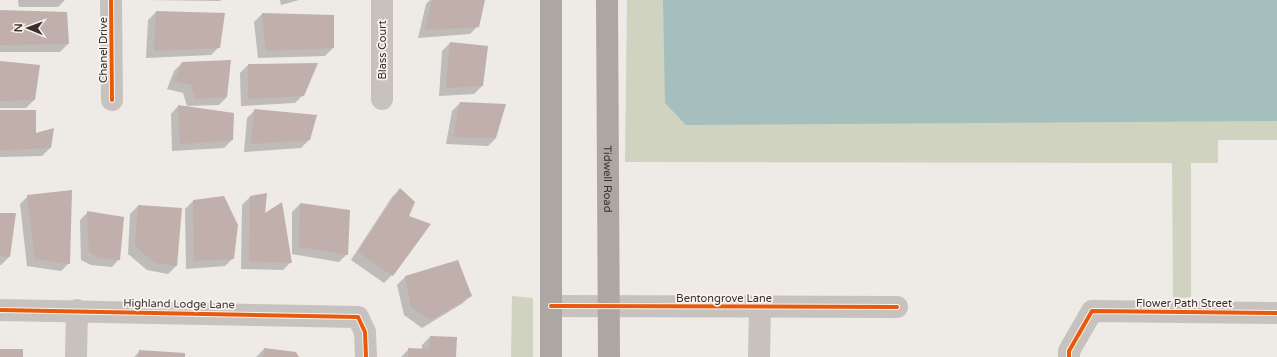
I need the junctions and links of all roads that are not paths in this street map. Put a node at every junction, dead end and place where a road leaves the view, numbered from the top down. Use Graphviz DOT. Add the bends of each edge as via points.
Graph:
graph roads {
  1 [pos="112,0"];
  2 [pos="382,0"];
  3 [pos="551,0"];
  4 [pos="607,0"];
  5 [pos="382,99"];
  6 [pos="112,100"];
  7 [pos="551,306"];
  8 [pos="609,306"];
  9 [pos="760,307"];
  10 [pos="897,307"];
  11 [pos="0,310"];
  12 [pos="77,310"];
  13 [pos="1277,313"];
  14 [pos="76,357"];
  15 [pos="366,357"];
  16 [pos="551,357"];
  17 [pos="609,357"];
  18 [pos="759,357"];
  19 [pos="1069,357"];
  1 -- 6 [label="street, Chanel Drive"];
  2 -- 5 [label="street, Blass Court"];
  3 -- 7 [label="main road"];
  4 -- 8 [label="main road, Tidwell Road"];
  7 -- 8 [label="street, Bentongrove Lane"];
  7 -- 16 [label="main road"];
  8 -- 9 [label="street, Bentongrove Lane"];
  8 -- 17 [label="main road, Tidwell Road"];
  9 -- 10 [label="street, Bentongrove Lane"];
  9 -- 18 [label="street"];
  11 -- 12 [label="street, Highland Lodge Lane"];
  12 -- 14 [label="street"];
  12 -- 15 [label="street, Highland Lodge Lane" via="358,317 365,332"];
  13 -- 19 [label="street, Flower Path Street" via="1092,312 1069,351"];
}
